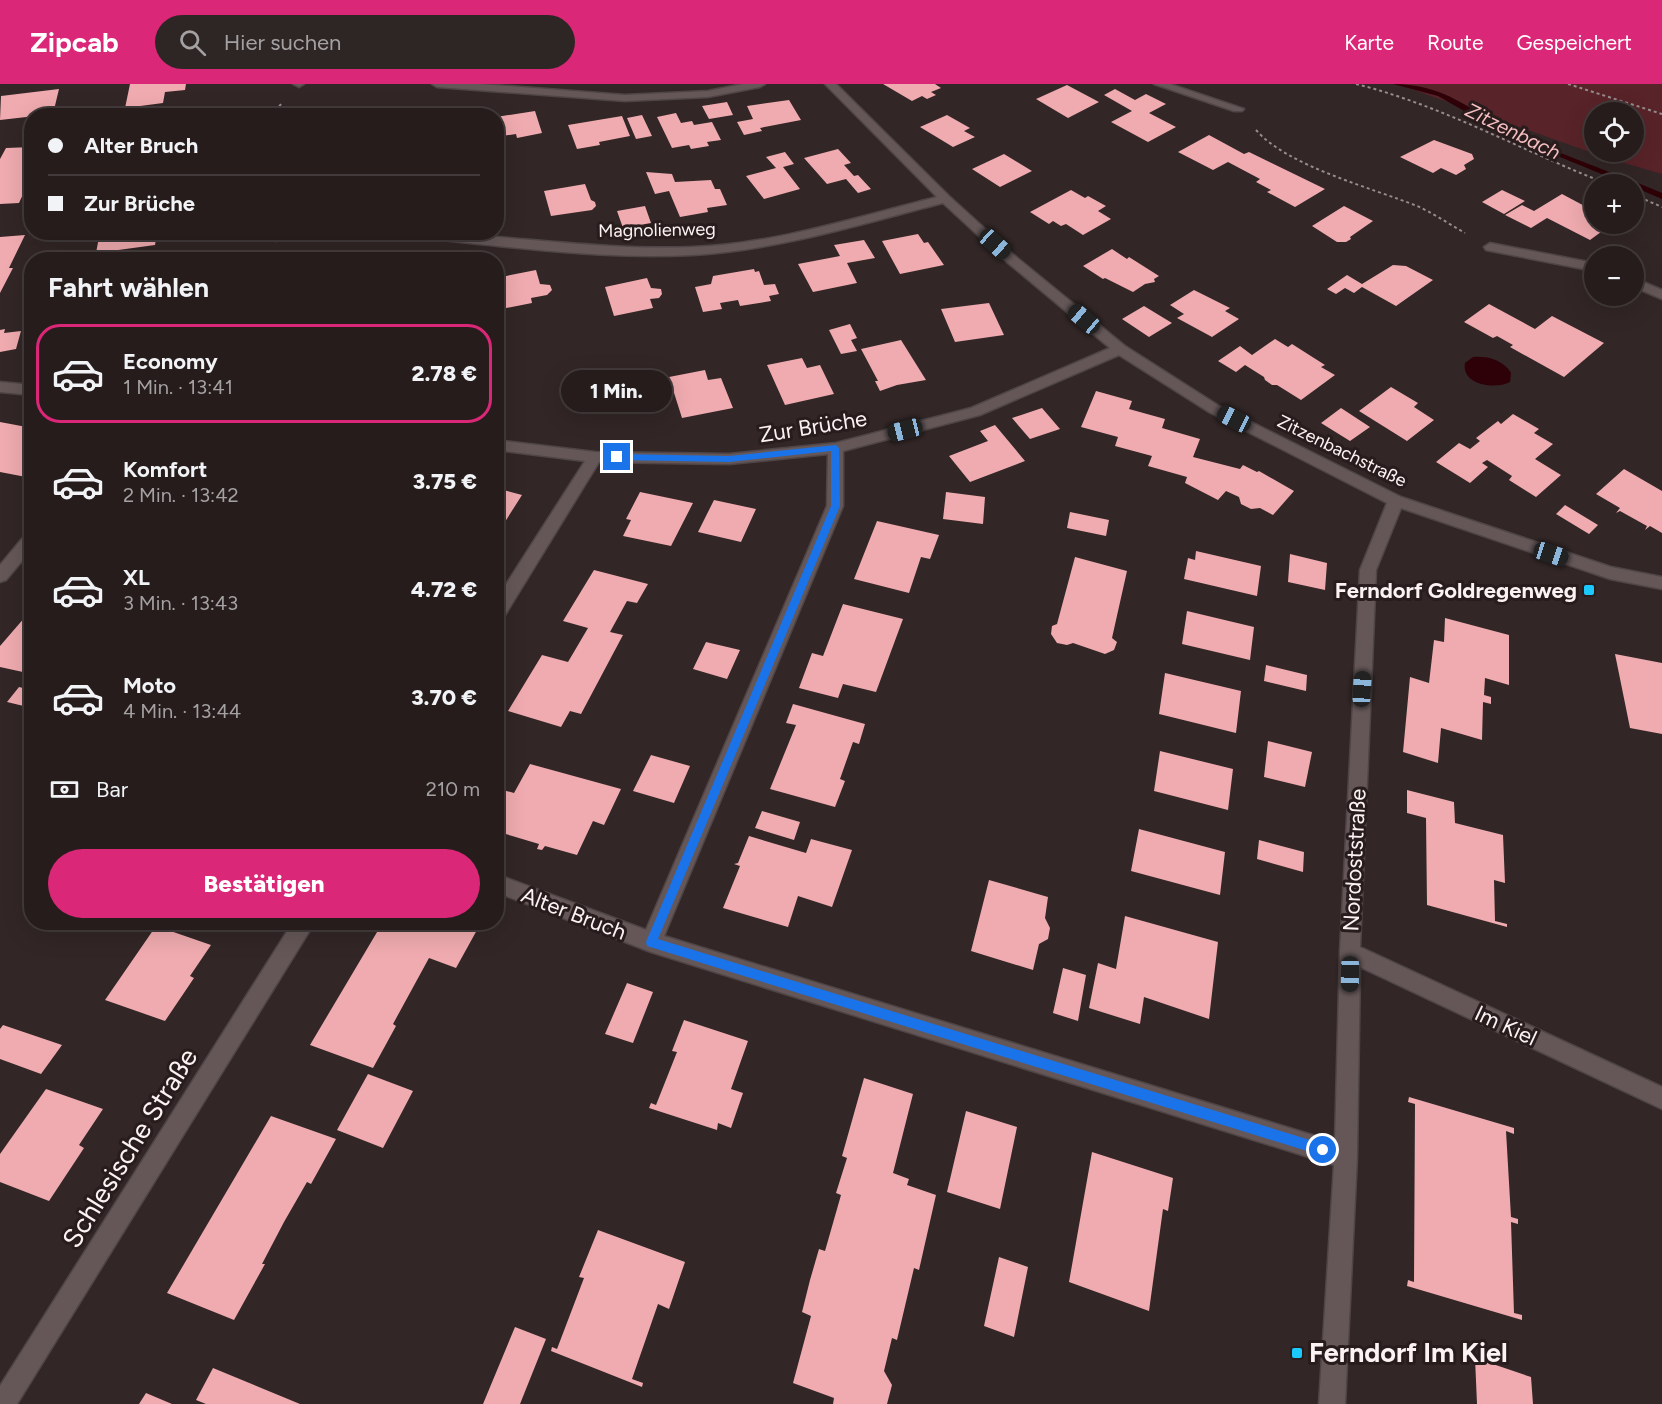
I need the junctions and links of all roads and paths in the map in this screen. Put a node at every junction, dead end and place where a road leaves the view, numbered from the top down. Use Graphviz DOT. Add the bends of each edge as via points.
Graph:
graph roads {
  1 [pos="437,84"];
  2 [pos="760,84"];
  3 [pos="830,84"];
  4 [pos="1159,84"];
  5 [pos="1356,84"];
  6 [pos="1568,84"];
  7 [pos="1238,109"];
  8 [pos="1662,114"];
  9 [pos="1584,175"];
  10 [pos="945,199"];
  11 [pos="1644,199"];
  12 [pos="1662,207"];
  13 [pos="488,240"];
  14 [pos="1490,247"];
  15 [pos="1584,265"];
  16 [pos="1644,287"];
  17 [pos="1662,295"];
  18 [pos="1120,349"];
  19 [pos="0,387"];
  20 [pos="24,389"];
  21 [pos="504,446"];
  22 [pos="836,448"];
  23 [pos="595,457"];
  24 [pos="1396,501"];
  25 [pos="24,547"];
  26 [pos="0,576"];
  27 [pos="1662,583"];
  28 [pos="504,602"];
  29 [pos="504,887"];
  30 [pos="300,930"];
  31 [pos="651,942"];
  32 [pos="1350,952"];
  33 [pos="1662,1098"];
  34 [pos="1346,1157"];
  35 [pos="3,1404"];
  36 [pos="1332,1404"];
  1 -- 2 [label="street" via="625,98 708,94"];
  3 -- 10 [label="street, Zitzenbachstraße"];
  4 -- 7 [label="street"];
  5 -- 9 [label="path" via="1392,91 1433,107"];
  6 -- 8 [label="path"];
  7 -- 14 [label="path" via="1267,143 1334,176 1419,207"];
  10 -- 13 [label="street, Magnolienweg" via="780,240 693,251 596,250"];
  10 -- 18 [label="street, Zitzenbachstraße"];
  11 -- 12 [label="path"];
  14 -- 15 [label="street"];
  16 -- 17 [label="street"];
  18 -- 22 [label="street, Zur Brüche" via="975,412"];
  18 -- 24 [label="street, Zitzenbachstraße" via="1214,409"];
  19 -- 20 [label="street"];
  21 -- 23 [label="street, Zur Brüche"];
  22 -- 23 [label="street, Zur Brüche" via="729,459"];
  22 -- 31 [label="street, Alter Bruch" via="835,506"];
  23 -- 28 [label="street"];
  24 -- 27 [label="street, Zitzenbachstraße" via="1610,573"];
  24 -- 32 [label="street, Nordoststraße" via="1368,570"];
  25 -- 26 [label="street"];
  29 -- 31 [label="street, Alter Bruch"];
  30 -- 35 [label="street, Schlesische Straße"];
  31 -- 34 [label="street, Alter Bruch"];
  32 -- 33 [label="street, Im Kiel"];
  32 -- 34 [label="street, Nordoststraße"];
  34 -- 36 [label="street, Nordoststraße"];
}
